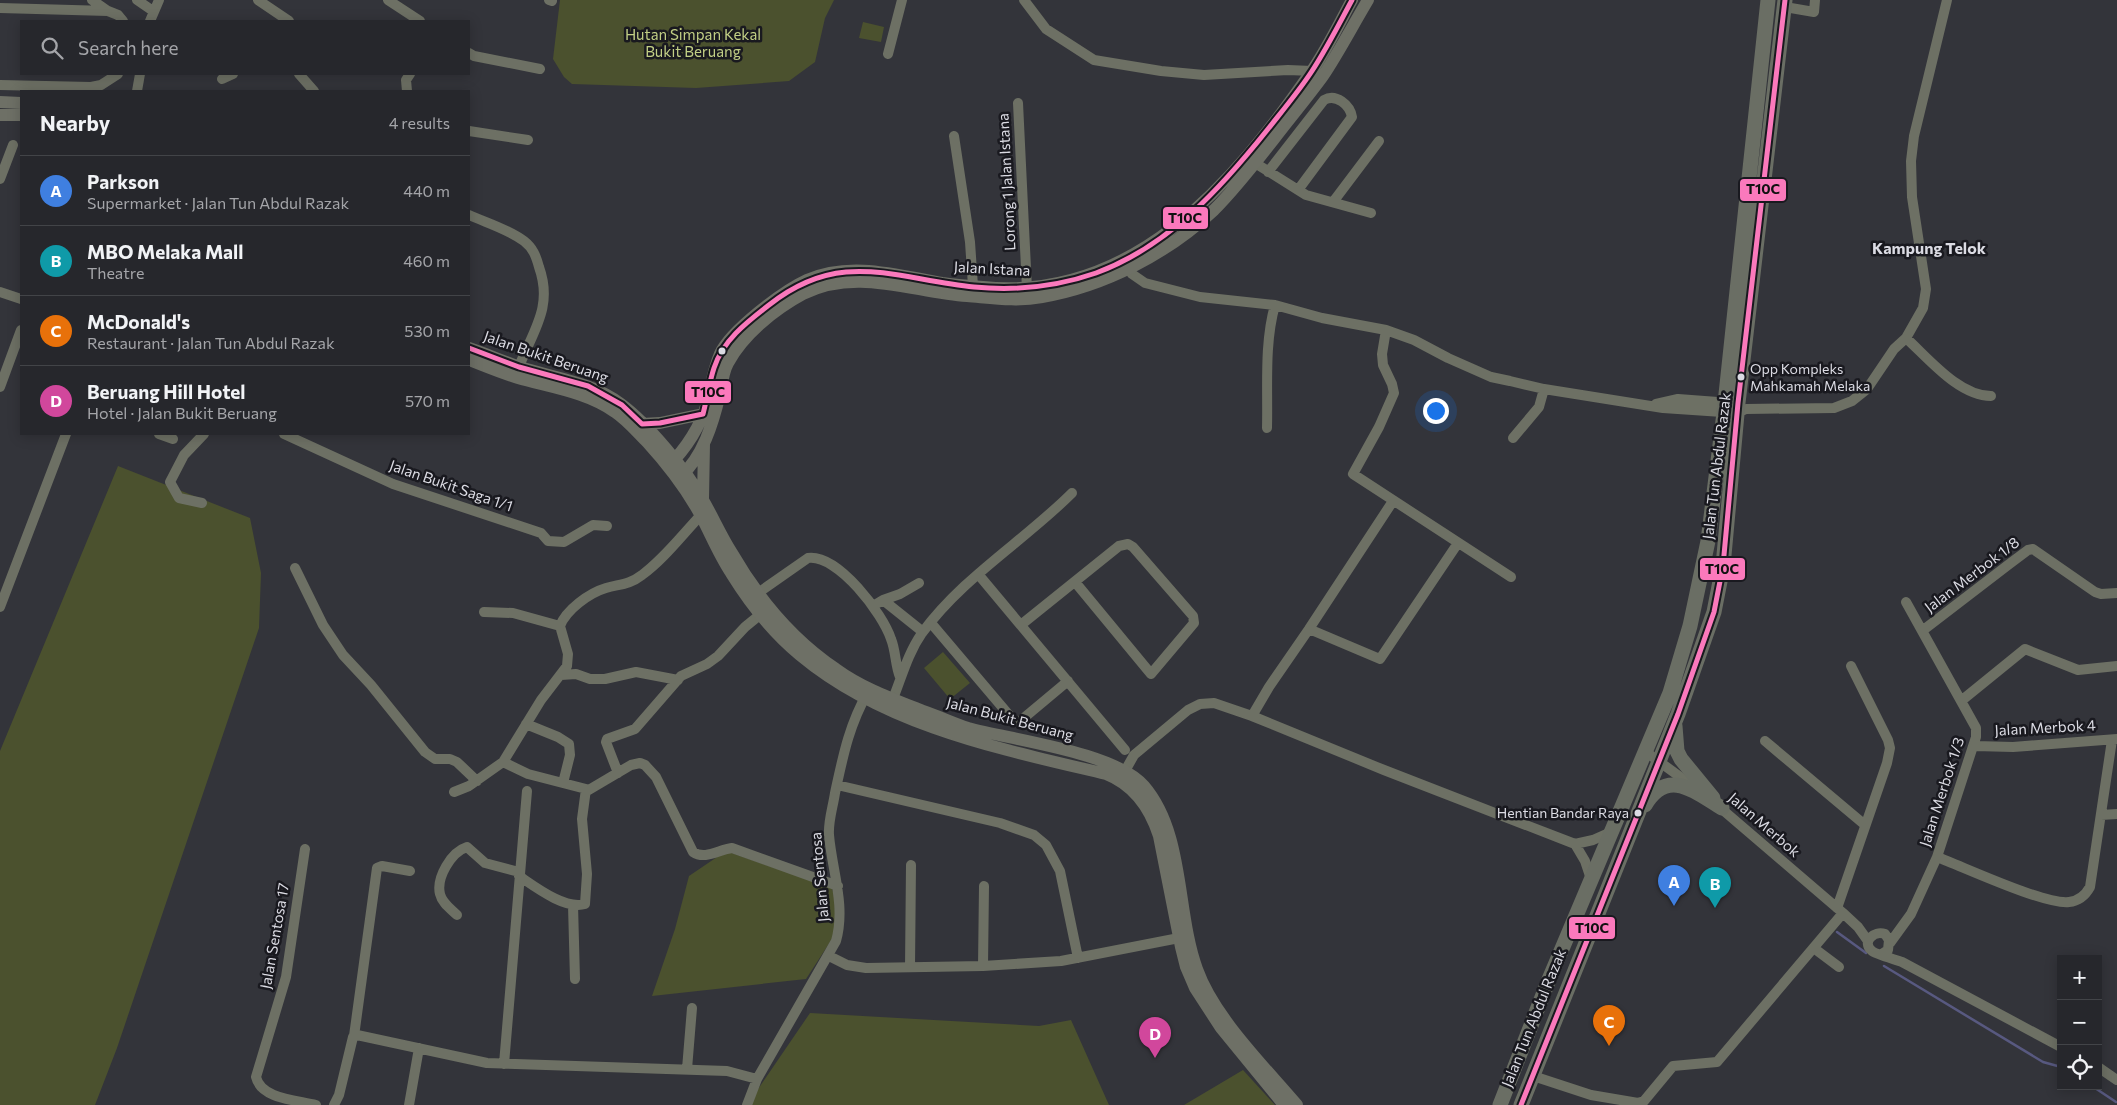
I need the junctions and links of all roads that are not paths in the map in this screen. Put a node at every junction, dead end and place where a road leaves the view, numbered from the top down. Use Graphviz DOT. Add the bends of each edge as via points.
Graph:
graph roads {
  1 [pos="92,0"];
  2 [pos="136,0"];
  3 [pos="158,0"];
  4 [pos="258,0"];
  5 [pos="388,0"];
  6 [pos="902,0"];
  7 [pos="1024,0"];
  8 [pos="1352,0"];
  9 [pos="1368,0"];
  10 [pos="1768,0"];
  11 [pos="1815,0"];
  12 [pos="1947,0"];
  13 [pos="21,4"];
  14 [pos="1785,4"];
  15 [pos="0,8"];
  16 [pos="108,11"];
  17 [pos="152,16"];
  18 [pos="122,20"];
  19 [pos="288,20"];
  20 [pos="418,20"];
  21 [pos="470,54"];
  22 [pos="888,54"];
  23 [pos="540,68"];
  24 [pos="1318,73"];
  25 [pos="116,75"];
  26 [pos="140,75"];
  27 [pos="231,75"];
  28 [pos="300,75"];
  29 [pos="409,75"];
  30 [pos="222,79"];
  31 [pos="0,85"];
  32 [pos="137,90"];
  33 [pos="313,90"];
  34 [pos="407,90"];
  35 [pos="0,102"];
  36 [pos="20,103"];
  37 [pos="1018,103"];
  38 [pos="0,115"];
  39 [pos="20,115"];
  40 [pos="470,131"];
  41 [pos="954,136"];
  42 [pos="528,140"];
  43 [pos="1379,141"];
  44 [pos="13,145"];
  45 [pos="1255,163"];
  46 [pos="1268,172"];
  47 [pos="0,179"];
  48 [pos="1298,190"];
  49 [pos="1333,202"];
  50 [pos="1371,213"];
  51 [pos="470,214"];
  52 [pos="1126,265"];
  53 [pos="974,286"];
  54 [pos="1027,289"];
  55 [pos="0,292"];
  56 [pos="20,300"];
  57 [pos="1275,305"];
  58 [pos="1386,330"];
  59 [pos="20,333"];
  60 [pos="1906,338"];
  61 [pos="470,348"];
  62 [pos="470,360"];
  63 [pos="517,372"];
  64 [pos="0,387"];
  65 [pos="1544,389"];
  66 [pos="1991,396"];
  67 [pos="1647,406"];
  68 [pos="1734,408"];
  69 [pos="703,414"];
  70 [pos="642,424"];
  71 [pos="1267,428"];
  72 [pos="66,435"];
  73 [pos="162,435"];
  74 [pos="203,435"];
  75 [pos="286,435"];
  76 [pos="1513,438"];
  77 [pos="173,439"];
  78 [pos="704,444"];
  79 [pos="671,463"];
  80 [pos="682,476"];
  81 [pos="1072,493"];
  82 [pos="703,499"];
  83 [pos="1394,501"];
  84 [pos="202,503"];
  85 [pos="700,515"];
  86 [pos="608,526"];
  87 [pos="1458,543"];
  88 [pos="295,568"];
  89 [pos="978,574"];
  90 [pos="1510,577"];
  91 [pos="1074,582"];
  92 [pos="919,583"];
  93 [pos="758,593"];
  94 [pos="2117,593"];
  95 [pos="883,600"];
  96 [pos="1906,602"];
  97 [pos="872,606"];
  98 [pos="0,607"];
  99 [pos="484,612"];
  100 [pos="761,614"];
  101 [pos="931,623"];
  102 [pos="1022,624"];
  103 [pos="560,626"];
  104 [pos="1309,630"];
  105 [pos="1922,631"];
  106 [pos="923,632"];
  107 [pos="1851,666"];
  108 [pos="2117,666"];
  109 [pos="561,675"];
  110 [pos="900,677"];
  111 [pos="678,680"];
  112 [pos="1068,681"];
  113 [pos="867,694"];
  114 [pos="1961,702"];
  115 [pos="890,704"];
  116 [pos="1252,716"];
  117 [pos="1674,722"];
  118 [pos="526,724"];
  119 [pos="2114,739"];
  120 [pos="1765,741"];
  121 [pos="1975,746"];
  122 [pos="1125,750"];
  123 [pos="1646,752"];
  124 [pos="1659,761"];
  125 [pos="503,762"];
  126 [pos="1125,771"];
  127 [pos="618,773"];
  128 [pos="477,781"];
  129 [pos="563,782"];
  130 [pos="837,785"];
  131 [pos="527,791"];
  132 [pos="586,791"];
  133 [pos="454,792"];
  134 [pos="1722,808"];
  135 [pos="2117,814"];
  136 [pos="2102,815"];
  137 [pos="1634,821"];
  138 [pos="1865,825"];
  139 [pos="1611,832"];
  140 [pos="1575,844"];
  141 [pos="305,849"];
  142 [pos="1937,857"];
  143 [pos="911,865"];
  144 [pos="410,871"];
  145 [pos="519,874"];
  146 [pos="1591,879"];
  147 [pos="838,886"];
  148 [pos="984,886"];
  149 [pos="573,905"];
  150 [pos="1840,911"];
  151 [pos="1911,914"];
  152 [pos="457,915"];
  153 [pos="1874,936"];
  154 [pos="1179,938"];
  155 [pos="1815,949"];
  156 [pos="1884,949"];
  157 [pos="829,956"];
  158 [pos="1078,958"];
  159 [pos="1869,963"];
  160 [pos="982,966"];
  161 [pos="910,967"];
  162 [pos="1839,967"];
  163 [pos="575,979"];
  164 [pos="692,1008"];
  165 [pos="354,1036"];
  166 [pos="2057,1045"];
  167 [pos="419,1048"];
  168 [pos="504,1064"];
  169 [pos="2102,1067"];
  170 [pos="687,1069"];
  171 [pos="2102,1069"];
  172 [pos="2117,1072"];
  173 [pos="1533,1076"];
  174 [pos="757,1079"];
  175 [pos="2117,1080"];
  176 [pos="316,1105"];
  177 [pos="334,1105"];
  178 [pos="409,1105"];
  179 [pos="747,1105"];
  180 [pos="1284,1105"];
  181 [pos="1297,1105"];
  182 [pos="1500,1105"];
  183 [pos="1521,1105"];
  1 -- 16 [label="street"];
  2 -- 17 [label="street"];
  3 -- 17 [label="street"];
  4 -- 19 [label="street"];
  5 -- 20 [label="street"];
  6 -- 22 [label="street"];
  7 -- 24 [label="street" via="1046,29 1094,60 1204,75 1288,70"];
  8 -- 24 [label="main road, Jalan Istana"];
  9 -- 24 [label="main road, Jalan Istana"];
  10 -- 68 [label="highway, Jalan Tun Abdul Razak"];
  11 -- 14 [label="street" via="1814,12"];
  12 -- 60 [label="street" via="1914,136 1912,197 1926,299"];
  13 -- 15 [label="street"];
  13 -- 16 [label="street"];
  14 -- 68 [label="highway, Jalan Tun Abdul Razak"];
  16 -- 18 [label="street"];
  21 -- 23 [label="street"];
  24 -- 45 [label="main road, Jalan Istana"];
  24 -- 52 [label="main road, Jalan Istana" via="1205,202"];
  25 -- 31 [label="street" via="91,87"];
  26 -- 32 [label="street"];
  27 -- 30 [label="street"];
  28 -- 33 [label="street"];
  29 -- 34 [label="street"];
  35 -- 36 [label="main road"];
  37 -- 54 [label="street, Lorong 1 Jalan Istana"];
  38 -- 39 [label="main road"];
  40 -- 42 [label="street"];
  41 -- 53 [label="street"];
  43 -- 49 [label="street"];
  44 -- 47 [label="street"];
  45 -- 46 [label="street"];
  45 -- 52 [label="main road, Jalan Istana" via="1212,211 1161,250"];
  46 -- 48 [label="street"];
  46 -- 48 [label="street" via="1324,100 1331,97 1344,102 1352,117"];
  48 -- 49 [label="street"];
  49 -- 50 [label="street"];
  51 -- 63 [label="street" via="524,241 535,252 544,279 545,300 541,315"];
  52 -- 54 [label="main road, Jalan Istana"];
  52 -- 57 [label="street" via="1145,283 1200,297"];
  52 -- 78 [label="main road, Jalan Istana" via="1073,290 1039,298 961,296 853,280 812,290 759,326 740,346 728,364"];
  53 -- 54 [label="main road, Jalan Istana"];
  53 -- 69 [label="main road, Jalan Istana" via="849,270 806,281 751,318 721,350"];
  55 -- 56 [label="street"];
  57 -- 58 [label="street"];
  57 -- 71 [label="street" via="1269,325"];
  58 -- 65 [label="street" via="1491,377"];
  58 -- 83 [label="street" via="1383,365 1394,393 1380,427 1353,472"];
  59 -- 64 [label="street"];
  60 -- 66 [label="street" via="1958,384 1980,396"];
  60 -- 68 [label="street" via="1894,349 1867,389 1834,408"];
  61 -- 63 [label="main road, Jalan Bukit Beruang"];
  62 -- 63 [label="main road, Jalan Bukit Beruang"];
  63 -- 70 [label="main road, Jalan Bukit Beruang" via="588,386 622,405"];
  63 -- 79 [label="main road, Jalan Bukit Beruang" via="602,403"];
  65 -- 67 [label="street"];
  65 -- 76 [label="street" via="1539,406"];
  67 -- 68 [label="street"];
  67 -- 68 [label="street" via="1678,399"];
  68 -- 117 [label="highway, Jalan Tun Abdul Razak" via="1723,566 1714,612"];
  68 -- 123 [label="highway, Jalan Tun Abdul Razak" via="1690,626 1670,693"];
  69 -- 70 [label="main road"];
  69 -- 79 [label="main road, Jalan Istana" via="694,433"];
  70 -- 79 [label="main road, Jalan Bukit Beruang"];
  72 -- 98 [label="street"];
  73 -- 77 [label="street"];
  74 -- 84 [label="street" via="184,455 170,482 179,498"];
  75 -- 86 [label="street, Jalan Bukit Saga 1/1" via="393,484 541,533 548,541 564,542 594,525"];
  78 -- 80 [label="main road, Jalan Istana"];
  78 -- 82 [label="main road"];
  79 -- 80 [label="main road, Jalan Bukit Beruang"];
  80 -- 82 [label="main road, Jalan Bukit Beruang"];
  80 -- 85 [label="main road, Jalan Bukit Beruang"];
  81 -- 89 [label="street"];
  82 -- 93 [label="main road, Jalan Bukit Beruang" via="731,552"];
  83 -- 87 [label="street"];
  83 -- 104 [label="street"];
  85 -- 100 [label="main road, Jalan Bukit Beruang" via="730,572"];
  85 -- 103 [label="street" via="660,560 642,575 625,585 608,587 592,595 565,617"];
  87 -- 90 [label="street"];
  87 -- 104 [label="street" via="1380,659"];
  88 -- 128 [label="street" via="323,625 343,655 425,752 435,759 457,762"];
  89 -- 101 [label="street" via="950,598"];
  89 -- 102 [label="street"];
  91 -- 91 [label="street" via="1151,674 1191,627 1194,616 1128,544 1118,546"];
  91 -- 102 [label="street"];
  92 -- 95 [label="street"];
  93 -- 97 [label="street" via="812,558 839,570"];
  93 -- 113 [label="main road, Jalan Bukit Beruang" via="804,644"];
  94 -- 105 [label="street, Jalan Merbok 1/8" via="2095,592 2033,548"];
  95 -- 97 [label="street"];
  95 -- 106 [label="street"];
  96 -- 105 [label="street, Jalan Merbok 1/3"];
  97 -- 110 [label="street" via="892,640"];
  99 -- 103 [label="street" via="513,613"];
  100 -- 111 [label="street" via="718,656"];
  100 -- 113 [label="main road, Jalan Bukit Beruang" via="798,654 830,679"];
  101 -- 106 [label="street"];
  101 -- 112 [label="street" via="1014,721 1019,722"];
  102 -- 112 [label="street"];
  103 -- 109 [label="street" via="568,654 567,666"];
  104 -- 116 [label="street"];
  105 -- 114 [label="street, Jalan Merbok 1/3"];
  106 -- 110 [label="street"];
  107 -- 138 [label="street" via="1890,748"];
  108 -- 114 [label="street" via="2078,670 2025,648"];
  109 -- 111 [label="street" via="604,679 636,672"];
  109 -- 118 [label="street"];
  110 -- 115 [label="street"];
  111 -- 127 [label="street" via="635,729 607,739"];
  112 -- 122 [label="street"];
  113 -- 115 [label="main road, Jalan Bukit Beruang"];
  113 -- 130 [label="street, Jalan Sentosa" via="847,738"];
  114 -- 121 [label="street, Jalan Merbok 1/3" via="1976,728"];
  115 -- 126 [label="main road, Jalan Bukit Beruang" via="966,727 1106,762"];
  115 -- 154 [label="main road, Jalan Bukit Beruang" via="979,744 1120,780 1142,801 1153,818"];
  116 -- 126 [label="street" via="1214,703 1200,704 1188,710 1134,755"];
  116 -- 140 [label="street"];
  117 -- 124 [label="highway, Jalan Tun Abdul Razak"];
  117 -- 134 [label="highway" via="1681,759"];
  118 -- 125 [label="street"];
  118 -- 129 [label="street" via="569,744 570,755"];
  119 -- 121 [label="street, Jalan Merbok 4"];
  119 -- 136 [label="street"];
  120 -- 138 [label="street"];
  121 -- 142 [label="street, Jalan Merbok 1/3"];
  123 -- 124 [label="street, Jalan Merbok"];
  123 -- 139 [label="highway, Jalan Tun Abdul Razak"];
  124 -- 134 [label="street, Jalan Merbok"];
  124 -- 137 [label="highway, Jalan Tun Abdul Razak"];
  125 -- 128 [label="street"];
  125 -- 129 [label="street" via="528,774"];
  126 -- 181 [label="main road, Jalan Bukit Beruang" via="1143,785 1163,816 1197,971 1227,1022"];
  127 -- 132 [label="street"];
  127 -- 147 [label="street" via="640,763 650,768 693,852 699,856 732,848"];
  128 -- 133 [label="street"];
  129 -- 132 [label="street"];
  130 -- 147 [label="street, Jalan Sentosa" via="829,832"];
  130 -- 158 [label="street" via="1000,822 1034,835 1046,845 1060,871"];
  131 -- 145 [label="street"];
  132 -- 149 [label="street" via="582,819 586,900 585,904"];
  134 -- 137 [label="highway" via="1682,785 1674,784 1655,792"];
  134 -- 150 [label="street, Jalan Merbok"];
  135 -- 136 [label="street"];
  136 -- 142 [label="street" via="2090,887 2086,895 2070,902 2049,900"];
  137 -- 173 [label="highway, Jalan Tun Abdul Razak"];
  138 -- 150 [label="street"];
  139 -- 140 [label="street"];
  139 -- 146 [label="highway, Jalan Tun Abdul Razak"];
  140 -- 146 [label="street"];
  141 -- 176 [label="street, Jalan Sentosa 17" via="286,977 256,1077 263,1090 272,1095"];
  142 -- 151 [label="street, Jalan Merbok 1/3"];
  143 -- 161 [label="street"];
  144 -- 165 [label="street" via="377,868"];
  145 -- 149 [label="street" via="540,891"];
  145 -- 152 [label="street" via="490,865 467,847 460,849 448,863 439,884 443,902"];
  145 -- 168 [label="street"];
  146 -- 182 [label="highway, Jalan Tun Abdul Razak"];
  147 -- 157 [label="street, Jalan Sentosa" via="839,930"];
  148 -- 160 [label="street"];
  149 -- 163 [label="street"];
  150 -- 153 [label="street, Jalan Merbok"];
  150 -- 155 [label="street"];
  151 -- 153 [label="street"];
  151 -- 156 [label="street, Jalan Merbok 1/3"];
  153 -- 156 [label="street" via="1885,934"];
  153 -- 156 [label="street" via="1870,948"];
  154 -- 158 [label="street"];
  154 -- 180 [label="main road, Jalan Bukit Beruang" via="1186,967 1207,1008"];
  155 -- 162 [label="street"];
  155 -- 173 [label="street" via="1717,1062 1673,1066 1644,1102 1591,1096"];
  156 -- 159 [label="street, Jalan Merbok 1/3"];
  156 -- 166 [label="street" via="1902,962"];
  157 -- 161 [label="street" via="856,967"];
  157 -- 174 [label="street, Jalan Sentosa"];
  158 -- 160 [label="street"];
  160 -- 161 [label="street"];
  164 -- 170 [label="street"];
  165 -- 167 [label="street"];
  165 -- 177 [label="street"];
  167 -- 168 [label="street"];
  167 -- 178 [label="street"];
  168 -- 170 [label="street"];
  169 -- 172 [label="street"];
  170 -- 174 [label="street" via="727,1070"];
  171 -- 175 [label="street"];
  173 -- 183 [label="highway, Jalan Tun Abdul Razak"];
  174 -- 179 [label="street, Jalan Sentosa"];
}
